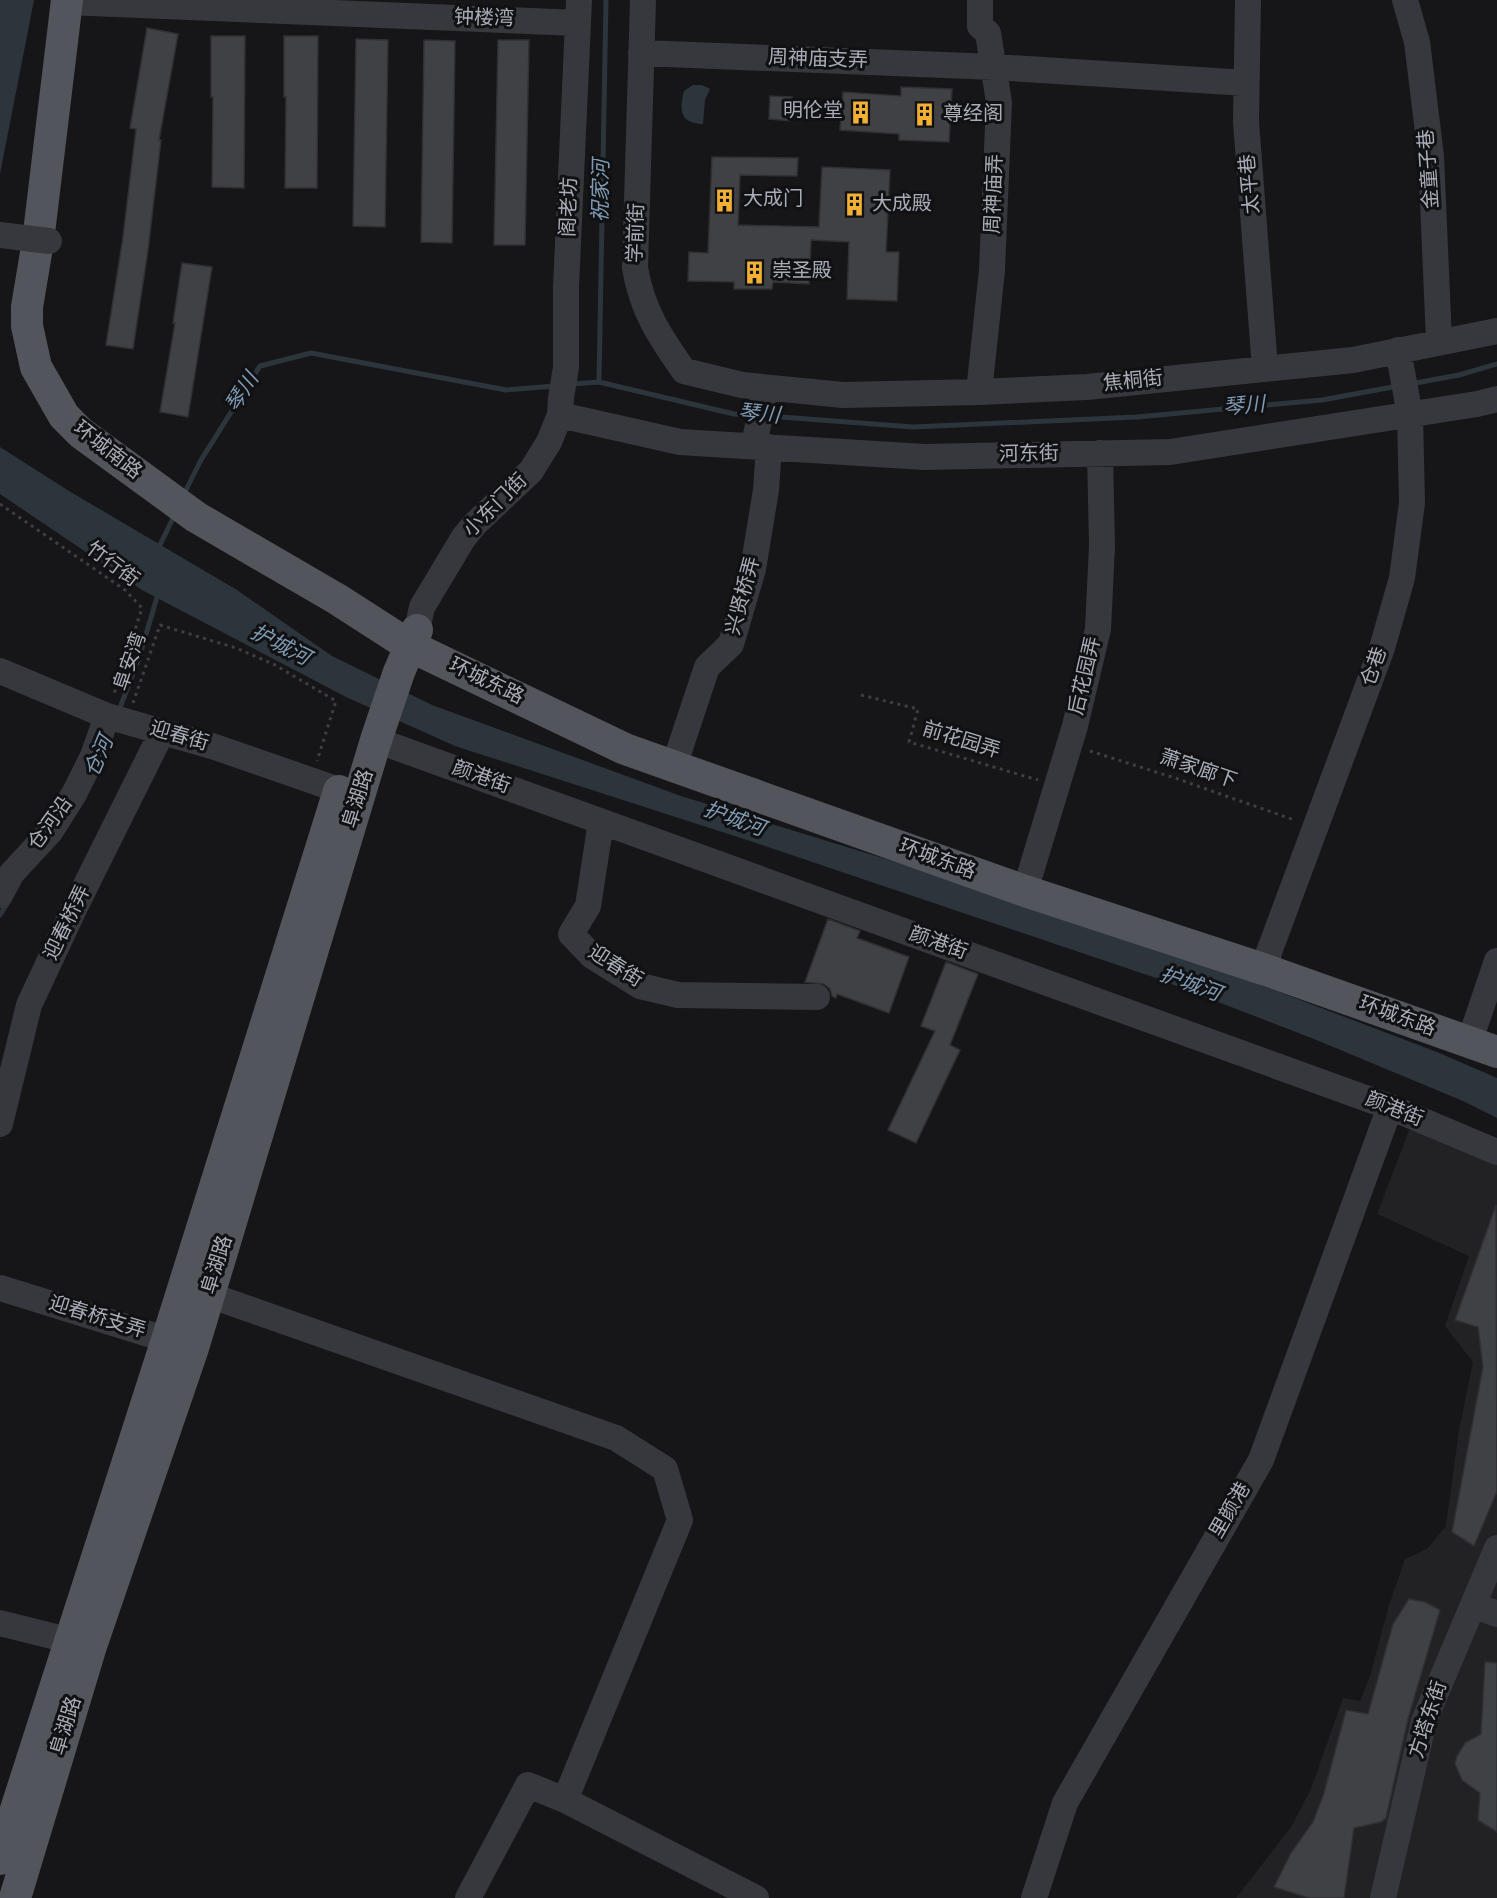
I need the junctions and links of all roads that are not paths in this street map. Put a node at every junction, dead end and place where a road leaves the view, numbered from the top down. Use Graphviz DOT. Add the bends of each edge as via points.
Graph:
graph roads {
  1 [pos="643,0"];
  2 [pos="980,0"];
  3 [pos="1248,0"];
  4 [pos="1405,0"];
  5 [pos="73,1"];
  6 [pos="578,11"];
  7 [pos="641,53"];
  8 [pos="994,67"];
  9 [pos="1246,82"];
  10 [pos="0,235"];
  11 [pos="44,241"];
  12 [pos="1497,331"];
  13 [pos="1439,341"];
  14 [pos="1400,358"];
  15 [pos="1265,368"];
  16 [pos="765,388"];
  17 [pos="979,392"];
  18 [pos="1497,399"];
  19 [pos="561,406"];
  20 [pos="1410,415"];
  21 [pos="762,447"];
  22 [pos="1100,453"];
  23 [pos="403,639"];
  24 [pos="0,671"];
  25 [pos="134,723"];
  26 [pos="374,725"];
  27 [pos="677,758"];
  28 [pos="349,794"];
  29 [pos="601,822"];
  30 [pos="1028,882"];
  31 [pos="0,895"];
  32 [pos="1268,961"];
  33 [pos="1497,961"];
  34 [pos="817,997"];
  35 [pos="1484,1039"];
  36 [pos="1390,1107"];
  37 [pos="0,1124"];
  38 [pos="1497,1152"];
  39 [pos="0,1288"];
  40 [pos="209,1295"];
  41 [pos="180,1344"];
  42 [pos="1496,1555"];
  43 [pos="1473,1605"];
  44 [pos="1497,1614"];
  45 [pos="0,1623"];
  46 [pos="80,1643"];
  47 [pos="565,1800"];
  48 [pos="0,1859"];
  49 [pos="15,1898"];
  50 [pos="468,1898"];
  51 [pos="756,1898"];
  52 [pos="1034,1898"];
  53 [pos="1383,1898"];
  1 -- 7 [label="street, 学前街"];
  2 -- 8 [label="street, 周神庙弄" via="980,26 988,33"];
  3 -- 9 [label="street, 太平巷"];
  4 -- 13 [label="street, 金童子巷" via="1417,42 1431,156"];
  5 -- 6 [label="street, 钟楼湾"];
  5 -- 11 [label="main road, 环城南路"];
  6 -- 19 [label="street, 阁老坊" via="566,287 567,367"];
  7 -- 8 [label="street, 周神庙支弄"];
  7 -- 16 [label="street, 学前街" via="634,268 646,311 684,371"];
  8 -- 9 [label="street, 周神庙支弄"];
  8 -- 17 [label="street, 周神庙弄" via="999,102 992,270"];
  9 -- 15 [label="street, 太平巷"];
  10 -- 11 [label="street, bridge"];
  11 -- 23 [label="main road, 环城南路" via="44,330 59,388 68,404 199,511"];
  12 -- 13 [label="street, 焦桐街"];
  13 -- 14 [label="street, 焦桐街"];
  14 -- 15 [label="street, 焦桐街"];
  14 -- 20 [label="street, 仓巷"];
  15 -- 17 [label="street, 焦桐街" via="1087,387"];
  16 -- 17 [label="street, 焦桐街" via="843,395"];
  16 -- 21 [label="street, 兴贤桥弄"];
  18 -- 20 [label="street, 河东街"];
  19 -- 21 [label="street, 河东街" via="680,442"];
  19 -- 23 [label="street, 小东门街" via="549,442 531,471 464,537"];
  20 -- 22 [label="street, 河东街" via="1170,452"];
  20 -- 32 [label="street, 仓巷" via="1412,503 1402,578 1382,648"];
  21 -- 22 [label="street, 河东街" via="925,457"];
  21 -- 27 [label="street, 兴贤桥弄" via="766,489 753,569 731,644 707,667"];
  22 -- 30 [label="street, 后花园弄" via="1102,546 1098,629"];
  23 -- 26 [label="main road, 阜湖路"];
  23 -- 27 [label="main road, 环城东路" via="625,749"];
  24 -- 25 [label="street, 迎春街"];
  25 -- 28 [label="street, 迎春街"];
  25 -- 31 [label="street, 仓河沿" via="93,756 50,832 12,873"];
  25 -- 37 [label="street, 迎春桥弄" via="74,909 29,1005"];
  26 -- 28 [label="main road, 阜湖路"];
  26 -- 29 [label="street, 颜港街"];
  27 -- 30 [label="main road, 环城东路"];
  28 -- 40 [label="main road, 阜湖路"];
  28 -- 41 [label="main road, 阜湖路"];
  29 -- 34 [label="street, 迎春街" via="588,906 571,934 592,956 640,986 678,995"];
  29 -- 36 [label="street, 颜港街"];
  30 -- 32 [label="main road, 环城东路"];
  32 -- 35 [label="main road, 环城东路"];
  33 -- 35 [label="street"];
  36 -- 38 [label="street, 颜港街"];
  36 -- 52 [label="street, 里颜港" via="1261,1460 1065,1803"];
  39 -- 41 [label="street, 迎春桥支弄"];
  40 -- 41 [label="main road, 阜湖路"];
  40 -- 47 [label="street" via="615,1438 665,1469 680,1520"];
  41 -- 46 [label="main road, 阜湖路"];
  42 -- 43 [label="street, 方塔东街"];
  43 -- 44 [label="street"];
  43 -- 53 [label="street, 方塔东街" via="1424,1721"];
  45 -- 46 [label="street"];
  46 -- 48 [label="main road, 阜湖路"];
  46 -- 49 [label="main road, 阜湖路"];
  47 -- 50 [label="street" via="528,1785"];
  47 -- 51 [label="street"];
}
